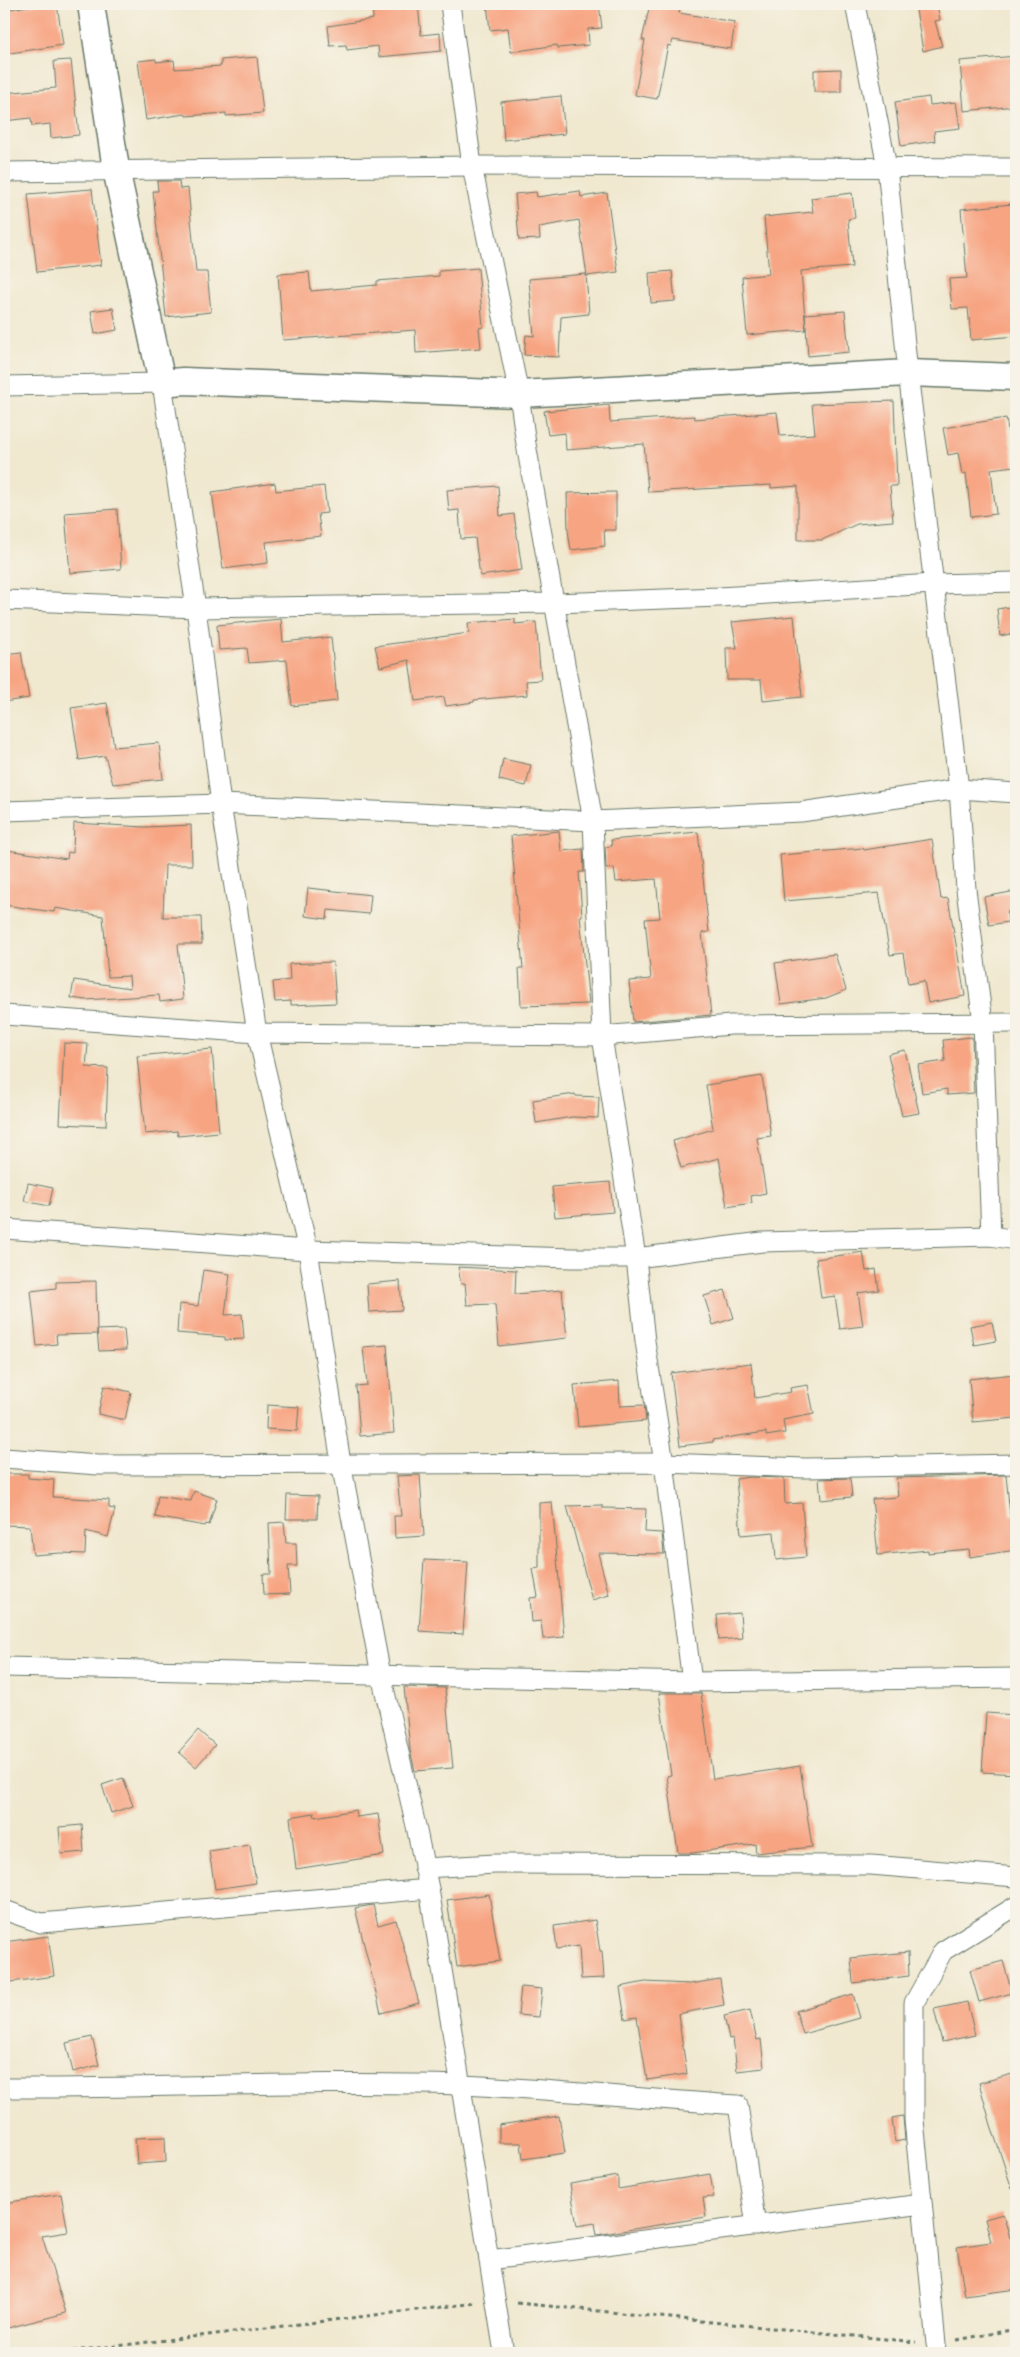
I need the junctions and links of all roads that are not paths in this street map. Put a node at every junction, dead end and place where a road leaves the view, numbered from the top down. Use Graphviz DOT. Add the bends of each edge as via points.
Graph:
graph roads {
  1 [pos="91,4"];
  2 [pos="450,4"];
  3 [pos="855,4"];
  4 [pos="472,166"];
  5 [pos="887,167"];
  6 [pos="1016,168"];
  7 [pos="116,169"];
  8 [pos="4,172"];
  9 [pos="908,373"];
  10 [pos="1016,377"];
  11 [pos="162,383"];
  12 [pos="4,386"];
  13 [pos="519,394"];
  14 [pos="1016,582"];
  15 [pos="933,584"];
  16 [pos="4,600"];
  17 [pos="555,603"];
  18 [pos="196,608"];
  19 [pos="959,789"];
  20 [pos="1016,792"];
  21 [pos="221,804"];
  22 [pos="4,811"];
  23 [pos="593,821"];
  24 [pos="4,1015"];
  25 [pos="984,1023"];
  26 [pos="1016,1023"];
  27 [pos="257,1033"];
  28 [pos="602,1036"];
  29 [pos="4,1229"];
  30 [pos="991,1236"];
  31 [pos="1016,1240"];
  32 [pos="308,1250"];
  33 [pos="636,1258"];
  34 [pos="4,1458"];
  35 [pos="341,1463"];
  36 [pos="664,1463"];
  37 [pos="1016,1464"];
  38 [pos="4,1667"];
  39 [pos="381,1675"];
  40 [pos="1016,1678"];
  41 [pos="692,1682"];
  42 [pos="424,1868"];
  43 [pos="1016,1877"];
  44 [pos="429,1889"];
  45 [pos="1016,1906"];
  46 [pos="4,1910"];
  47 [pos="460,2086"];
  48 [pos="4,2088"];
  49 [pos="922,2204"];
  50 [pos="756,2226"];
  51 [pos="489,2260"];
  52 [pos="936,2344"];
  53 [pos="504,2353"];
  1 -- 7 [label="street"];
  2 -- 4 [label="street"];
  3 -- 5 [label="street"];
  4 -- 5 [label="street"];
  4 -- 7 [label="street"];
  4 -- 13 [label="street"];
  5 -- 6 [label="street"];
  5 -- 9 [label="street"];
  7 -- 8 [label="street"];
  7 -- 11 [label="street"];
  9 -- 10 [label="street"];
  9 -- 13 [label="street"];
  9 -- 15 [label="street"];
  11 -- 12 [label="street"];
  11 -- 13 [label="street" via="183,381"];
  11 -- 18 [label="street"];
  13 -- 17 [label="street"];
  14 -- 15 [label="street"];
  15 -- 17 [label="street"];
  15 -- 19 [label="street"];
  16 -- 18 [label="street"];
  17 -- 18 [label="street"];
  17 -- 23 [label="street"];
  18 -- 21 [label="street"];
  19 -- 20 [label="street"];
  19 -- 23 [label="street" via="801,812"];
  19 -- 25 [label="street" via="967,898"];
  21 -- 22 [label="street"];
  21 -- 23 [label="street"];
  21 -- 27 [label="street"];
  23 -- 28 [label="street"];
  24 -- 27 [label="street"];
  25 -- 26 [label="street"];
  25 -- 28 [label="street" via="731,1026"];
  25 -- 30 [label="street"];
  27 -- 28 [label="street"];
  27 -- 32 [label="street"];
  28 -- 33 [label="street"];
  29 -- 32 [label="street"];
  30 -- 31 [label="street"];
  30 -- 33 [label="street" via="762,1242"];
  32 -- 33 [label="street"];
  32 -- 35 [label="street"];
  33 -- 36 [label="street"];
  34 -- 35 [label="street" via="98,1465"];
  35 -- 36 [label="street"];
  35 -- 39 [label="street"];
  36 -- 37 [label="street" via="805,1468"];
  36 -- 41 [label="street"];
  38 -- 39 [label="street"];
  39 -- 41 [label="street"];
  39 -- 42 [label="street"];
  40 -- 41 [label="street"];
  42 -- 43 [label="street" via="495,1864 871,1865"];
  42 -- 44 [label="street"];
  44 -- 46 [label="street" via="41,1923"];
  44 -- 47 [label="street"];
  45 -- 49 [label="street" via="943,1952 914,2003 914,2120"];
  47 -- 48 [label="street" via="294,2083 126,2089"];
  47 -- 50 [label="street" via="738,2105"];
  47 -- 51 [label="street"];
  49 -- 50 [label="street"];
  49 -- 52 [label="street"];
  50 -- 51 [label="street"];
  51 -- 53 [label="street"];
}
